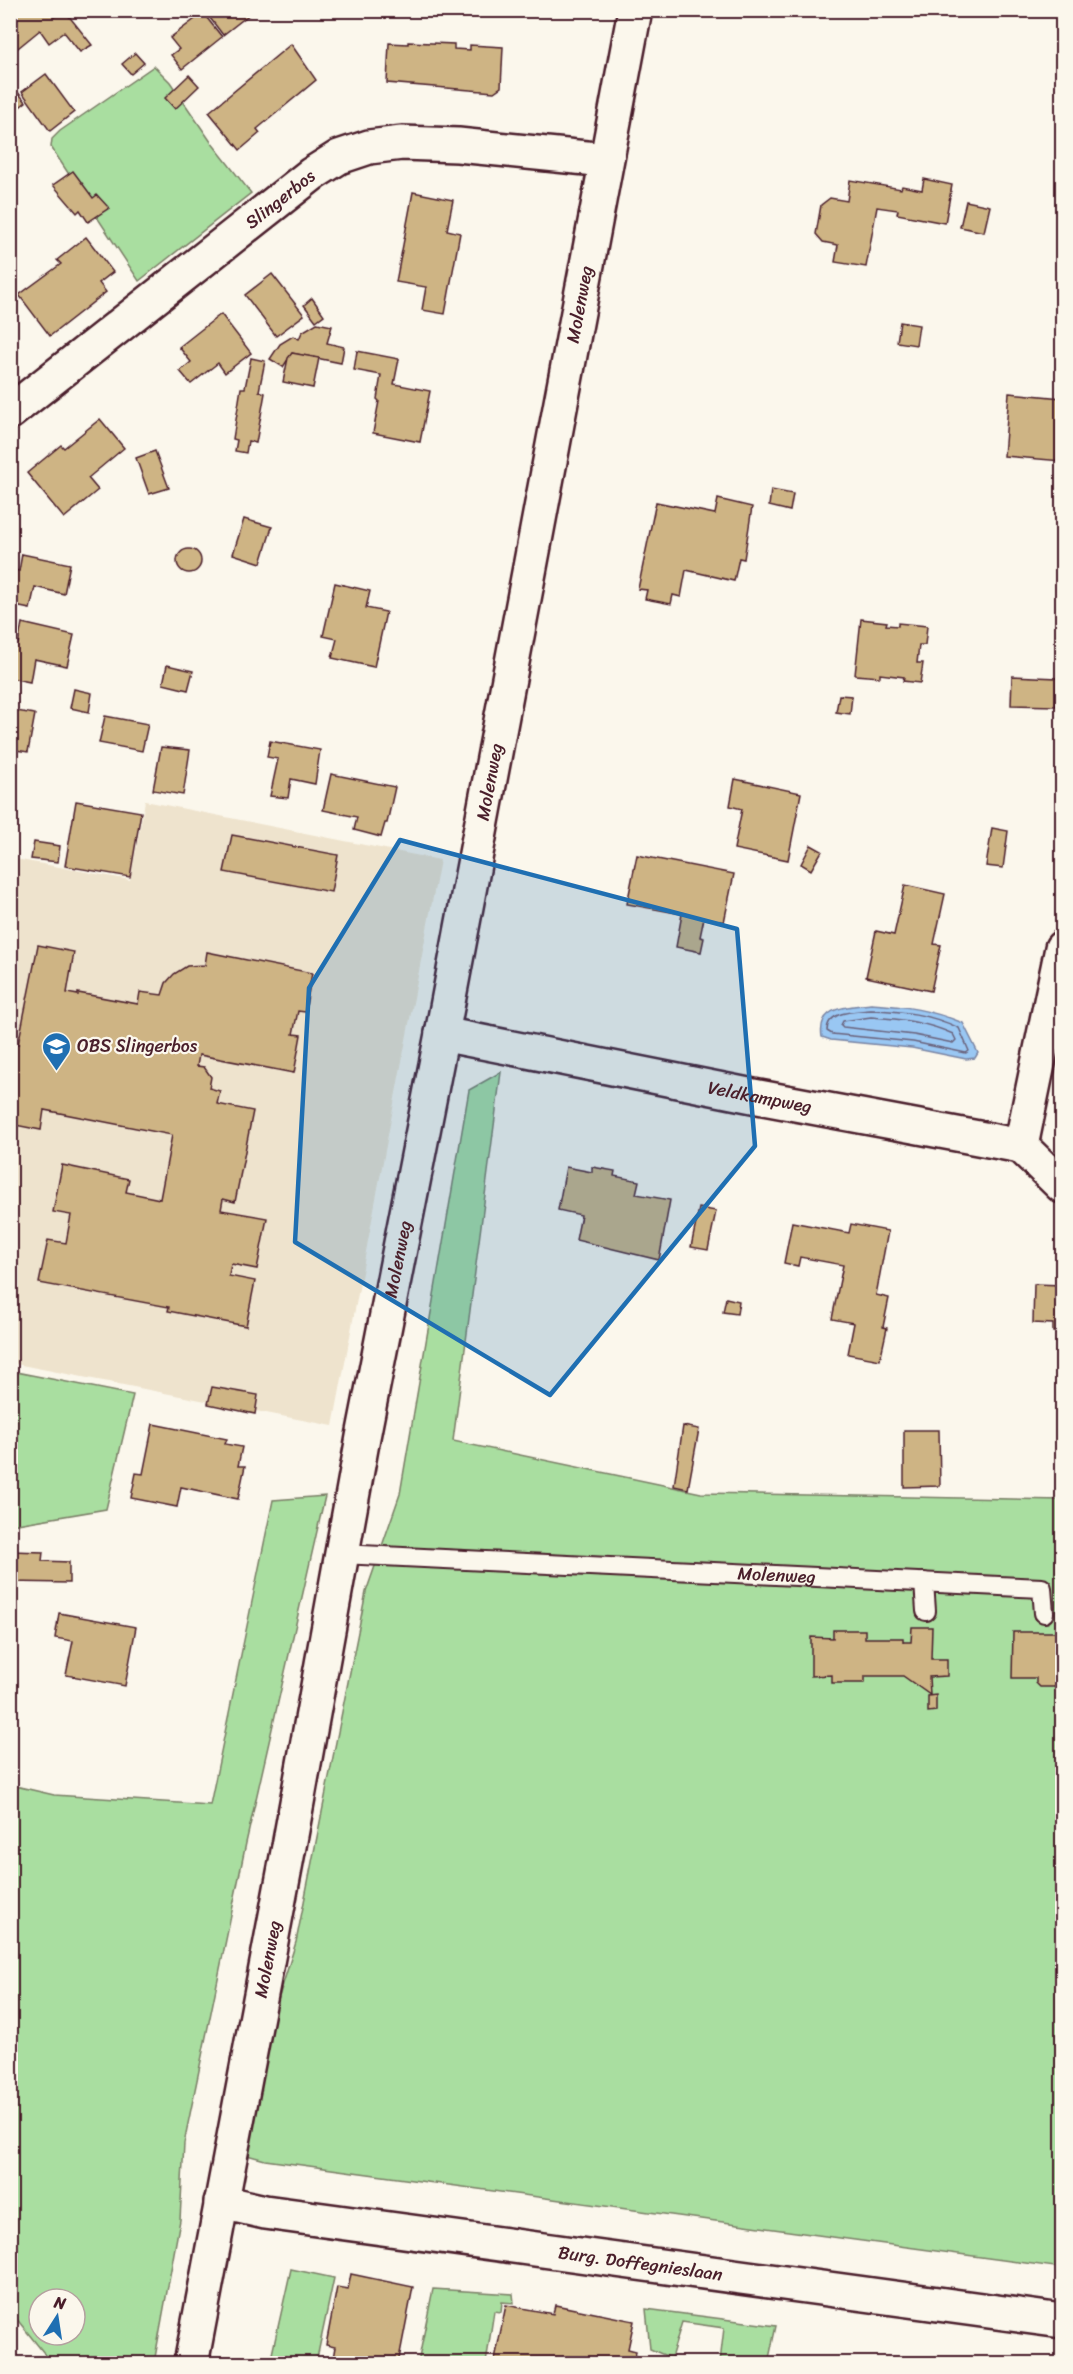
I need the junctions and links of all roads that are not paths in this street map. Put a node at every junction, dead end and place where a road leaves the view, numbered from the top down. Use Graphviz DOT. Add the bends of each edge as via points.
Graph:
graph roads {
  1 [pos="634,10"];
  2 [pos="606,160"];
  3 [pos="10,412"];
  4 [pos="1062,948"];
  5 [pos="442,1034"];
  6 [pos="1021,1146"];
  7 [pos="1062,1186"];
  8 [pos="341,1554"];
  9 [pos="924,1582"];
  10 [pos="926,1611"];
  11 [pos="1044,1613"];
  12 [pos="221,2202"];
  13 [pos="1062,2321"];
  14 [pos="191,2364"];
  1 -- 2 [label="street, Molenweg"];
  2 -- 3 [label="street, Slingerbos" via="402,143 369,147 339,157 312,174"];
  2 -- 5 [label="street, Molenweg"];
  4 -- 6 [label="street"];
  5 -- 6 [label="street, Veldkampweg"];
  5 -- 8 [label="street, Molenweg"];
  6 -- 7 [label="street"];
  8 -- 9 [label="lane, Molenweg"];
  8 -- 12 [label="street, Molenweg"];
  9 -- 10 [label="lane"];
  9 -- 11 [label="lane, Molenweg" via="1042,1588"];
  12 -- 13 [label="street, Burg. Doffegnieslaan"];
  12 -- 14 [label="street, Molenweg"];
}
